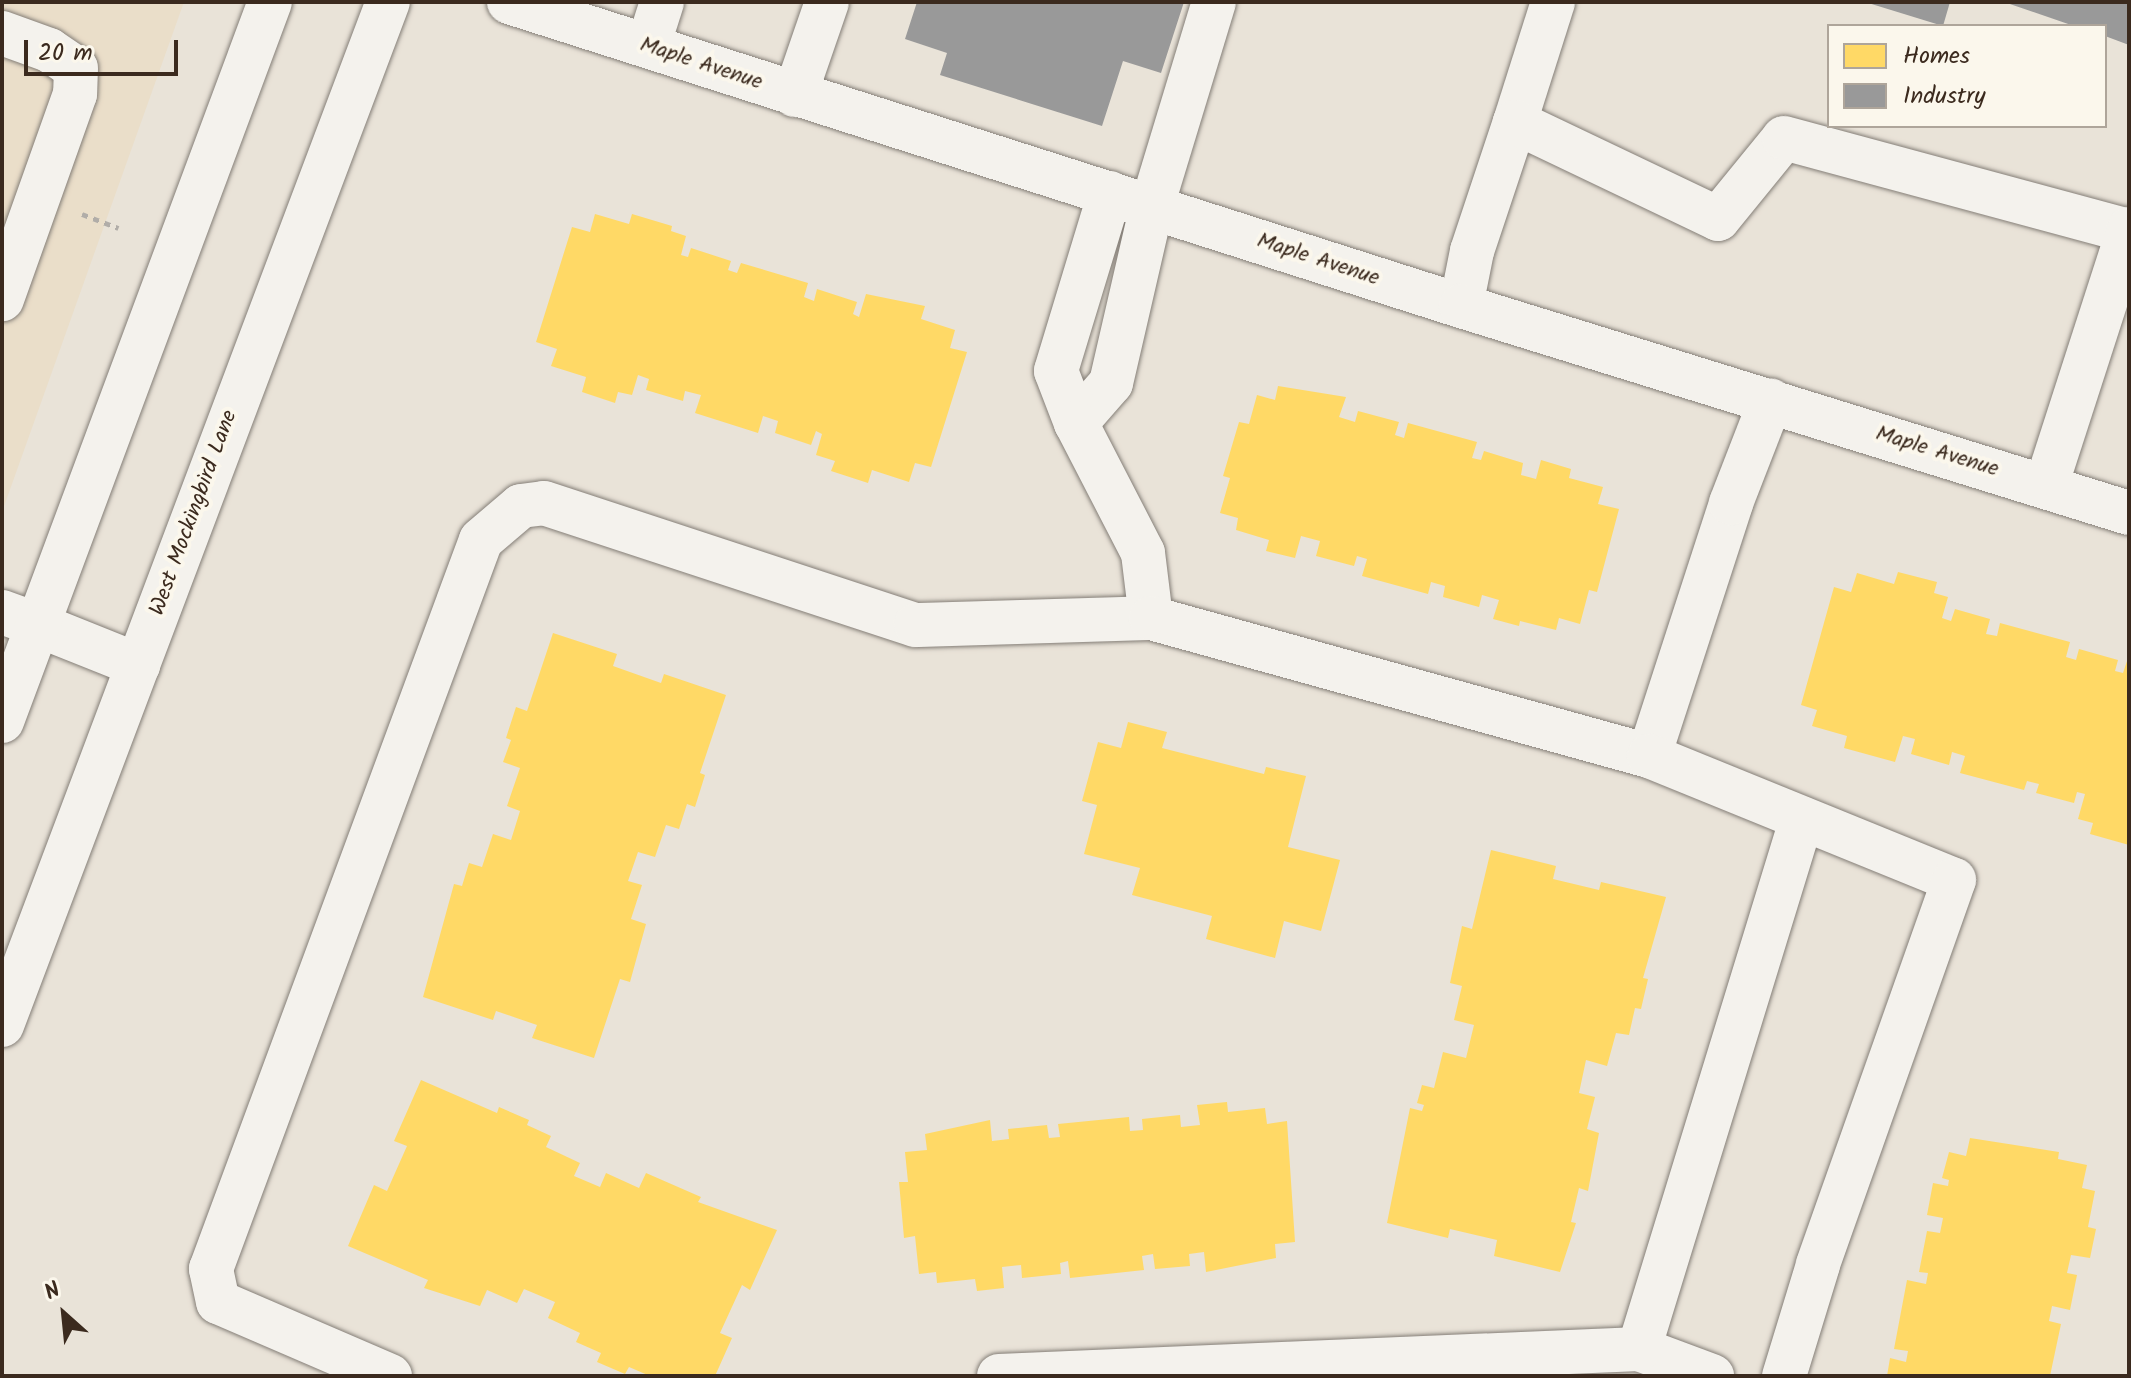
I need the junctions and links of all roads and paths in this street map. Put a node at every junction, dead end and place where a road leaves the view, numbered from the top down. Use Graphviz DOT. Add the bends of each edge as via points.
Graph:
graph roads {
  1 [pos="270,2"];
  2 [pos="388,2"];
  3 [pos="509,2"];
  4 [pos="662,2"];
  5 [pos="827,2"];
  6 [pos="1214,2"];
  7 [pos="1553,2"];
  8 [pos="2,33"];
  9 [pos="648,46"];
  10 [pos="795,95"];
  11 [pos="1515,122"];
  12 [pos="1110,193"];
  13 [pos="1152,206"];
  14 [pos="66,209"];
  15 [pos="118,228"];
  16 [pos="2129,230"];
  17 [pos="2,299"];
  18 [pos="1461,306"];
  19 [pos="1771,400"];
  20 [pos="1076,423"];
  21 [pos="2046,486"];
  22 [pos="2129,513"];
  23 [pos="20,618"];
  24 [pos="1151,618"];
  25 [pos="138,665"];
  26 [pos="2,721"];
  27 [pos="1649,756"];
  28 [pos="1802,818"];
  29 [pos="2,1025"];
  30 [pos="1639,1349"];
  31 [pos="390,1376"];
  32 [pos="999,1376"];
  33 [pos="1712,1376"];
  34 [pos="1784,1376"];
  1 -- 23 [label="main road"];
  2 -- 25 [label="main road, West Mockingbird Lane"];
  3 -- 9 [label="main road, Maple Avenue"];
  4 -- 9 [label="main road"];
  5 -- 10 [label="main road"];
  6 -- 13 [label="main road"];
  7 -- 11 [label="main road"];
  8 -- 17 [label="main road" via="49,50 76,68 75,94"];
  9 -- 10 [label="main road, Maple Avenue"];
  10 -- 12 [label="main road, Maple Avenue"];
  11 -- 16 [label="main road" via="1718,219 1784,138"];
  11 -- 18 [label="main road" via="1472,251"];
  12 -- 13 [label="main road, Maple Avenue"];
  12 -- 20 [label="main road" via="1056,371"];
  13 -- 18 [label="main road, Maple Avenue"];
  13 -- 20 [label="main road" via="1111,383"];
  14 -- 15 [label="path"];
  16 -- 21 [label="main road"];
  18 -- 19 [label="main road, Maple Avenue"];
  19 -- 21 [label="main road, Maple Avenue"];
  19 -- 27 [label="main road" via="1731,503"];
  20 -- 24 [label="main road" via="1143,553"];
  21 -- 22 [label="main road, Maple Avenue"];
  23 -- 25 [label="main road"];
  23 -- 26 [label="main road"];
  24 -- 27 [label="main road"];
  24 -- 31 [label="main road" via="916,625 544,503 521,506 481,540 211,1269 218,1302"];
  25 -- 29 [label="main road, West Mockingbird Lane"];
  27 -- 28 [label="main road"];
  28 -- 30 [label="main road"];
  28 -- 34 [label="main road" via="1954,880"];
  30 -- 32 [label="main road"];
  30 -- 33 [label="main road"];
}
